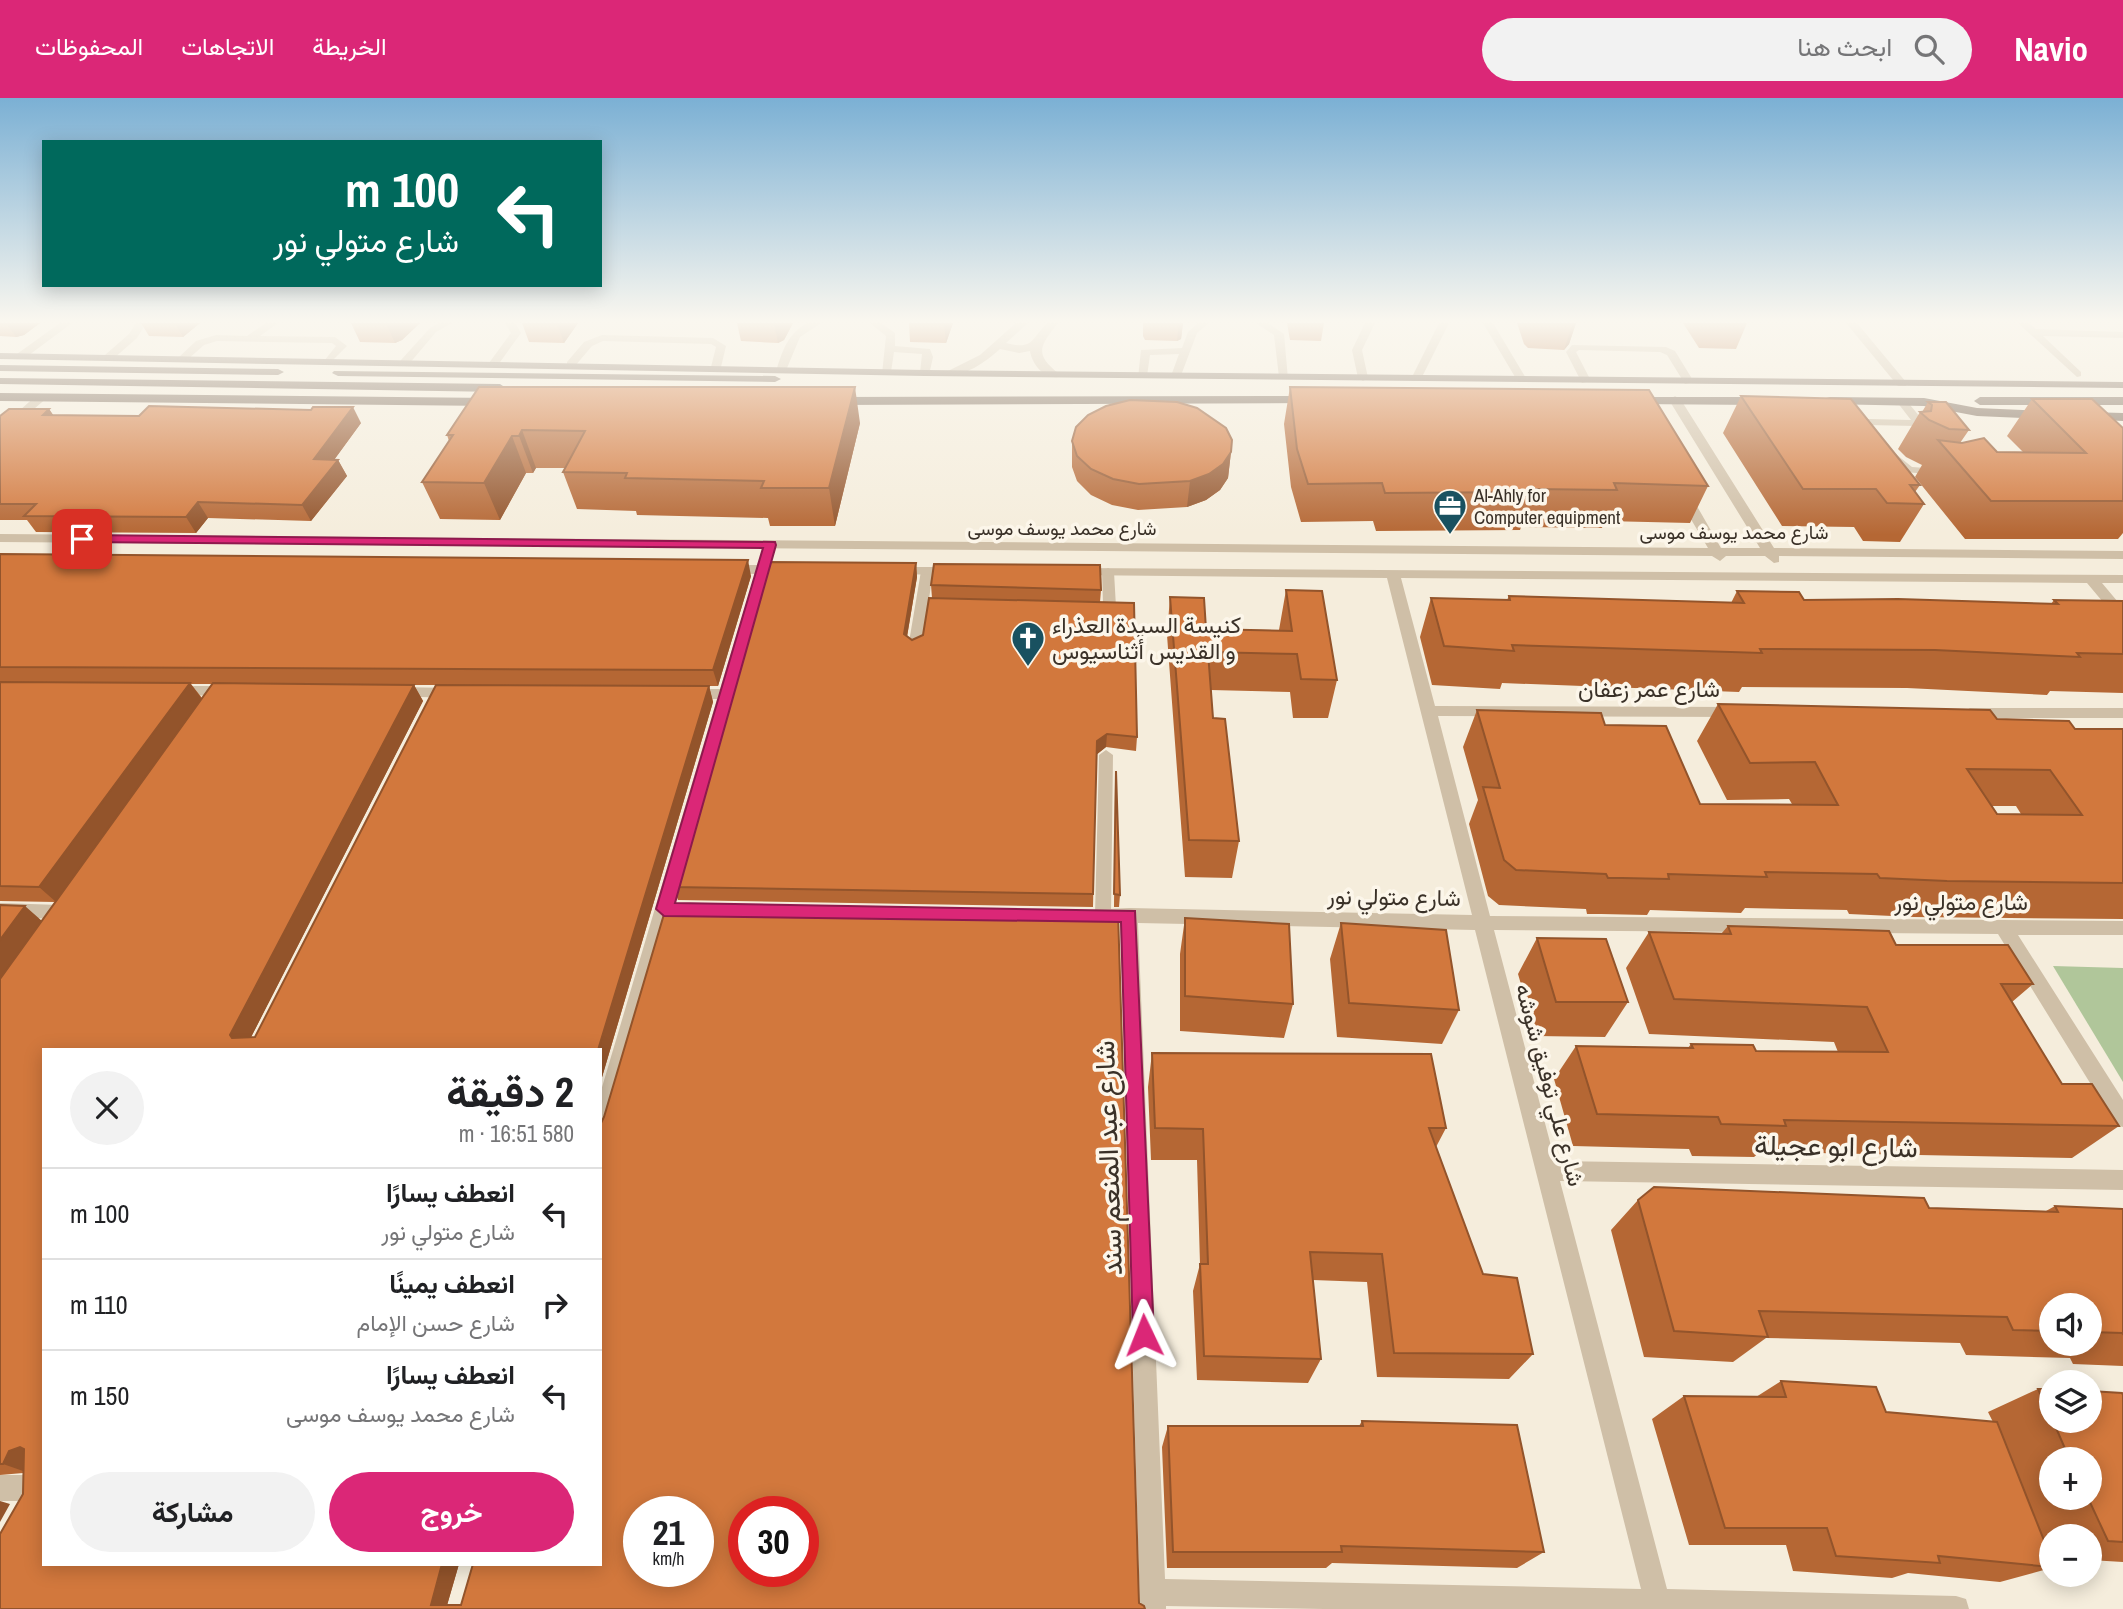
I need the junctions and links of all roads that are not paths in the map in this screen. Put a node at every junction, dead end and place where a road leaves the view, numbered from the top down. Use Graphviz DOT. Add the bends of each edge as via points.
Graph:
graph roads {
  1 [pos="0,397"];
  2 [pos="42,397"];
  3 [pos="820,397"];
  4 [pos="1320,400"];
  5 [pos="1675,400"];
  6 [pos="1771,401"];
  7 [pos="1812,401"];
  8 [pos="1854,401"];
  9 [pos="2123,401"];
  10 [pos="508,402"];
  11 [pos="1902,402"];
  12 [pos="1924,402"];
  13 [pos="1625,404"];
  14 [pos="2123,417"];
  15 [pos="1868,422"];
  16 [pos="1919,423"];
  17 [pos="1876,433"];
  18 [pos="0,434"];
  19 [pos="1903,444"];
  20 [pos="1933,444"];
  21 [pos="1953,472"];
  22 [pos="1675,481"];
  23 [pos="0,538"];
  24 [pos="770,545"];
  25 [pos="1716,551"];
  26 [pos="1769,551"];
  27 [pos="2123,555"];
  28 [pos="708,569"];
  29 [pos="763,570"];
  30 [pos="804,570"];
  31 [pos="872,570"];
  32 [pos="927,571"];
  33 [pos="969,571"];
  34 [pos="1066,572"];
  35 [pos="1108,572"];
  36 [pos="1393,574"];
  37 [pos="1731,575"];
  38 [pos="1785,576"];
  39 [pos="2090,578"];
  40 [pos="2123,579"];
  41 [pos="1087,610"];
  42 [pos="2123,617"];
  43 [pos="915,648"];
  44 [pos="150,691"];
  45 [pos="219,691"];
  46 [pos="246,691"];
  47 [pos="384,692"];
  48 [pos="466,693"];
  49 [pos="672,694"];
  50 [pos="727,694"];
  51 [pos="1428,711"];
  52 [pos="1748,712"];
  53 [pos="1956,712"];
  54 [pos="203,713"];
  55 [pos="2123,713"];
  56 [pos="1106,755"];
  57 [pos="0,910"];
  58 [pos="1077,915"];
  59 [pos="1103,915"];
  60 [pos="1129,915"];
  61 [pos="1483,923"];
  62 [pos="2003,927"];
  63 [pos="2123,928"];
  64 [pos="45,934"];
  65 [pos="2123,1118"];
  66 [pos="602,1124"];
  67 [pos="1547,1171"];
  68 [pos="2123,1180"];
  69 [pos="41,1482"];
  70 [pos="0,1488"];
  71 [pos="21,1513"];
  72 [pos="1152,1601"];
  73 [pos="1658,1606"];
  74 [pos="1956,1609"];
  1 -- 2 [label="main road"];
  2 -- 10 [label="main road"];
  2 -- 18 [label="street"];
  3 -- 4 [label="main road"];
  5 -- 6 [label="main road"];
  5 -- 13 [label="main road"];
  5 -- 26 [label="street"];
  7 -- 8 [label="main road"];
  8 -- 11 [label="main road"];
  8 -- 15 [label="lane"];
  9 -- 12 [label="main road"];
  11 -- 12 [label="main road"];
  11 -- 16 [label="lane"];
  12 -- 14 [label="main road" via="1977,412"];
  15 -- 16 [label="lane"];
  15 -- 17 [label="lane"];
  16 -- 20 [label="lane" via="1937,444"];
  19 -- 21 [label="lane" via="1884,444 1909,470"];
  22 -- 25 [label="street"];
  23 -- 24 [label="street, شارع محمد يوسف موسى"];
  24 -- 25 [label="street, شارع محمد يوسف موسى"];
  24 -- 29 [label="street"];
  25 -- 26 [label="street, شارع محمد يوسف موسى"];
  25 -- 37 [label="street"];
  26 -- 27 [label="street, شارع محمد يوسف موسى"];
  26 -- 38 [label="street"];
  28 -- 29 [label="street"];
  29 -- 30 [label="street"];
  29 -- 50 [label="street"];
  31 -- 32 [label="street, شارع محمد يوسف موسى"];
  32 -- 33 [label="street, شارع محمد يوسف موسى"];
  32 -- 43 [label="lane" via="929,605"];
  34 -- 35 [label="street, شارع محمد يوسف موسى"];
  35 -- 36 [label="street, شارع محمد يوسف موسى"];
  35 -- 41 [label="lane" via="1110,607"];
  36 -- 37 [label="street, شارع محمد يوسف موسى"];
  36 -- 51 [label="street, شارع علي توفيق شوشه"];
  37 -- 38 [label="street, شارع محمد يوسف موسى"];
  38 -- 39 [label="street, شارع محمد يوسف موسى"];
  39 -- 40 [label="street, شارع محمد يوسف موسى"];
  39 -- 42 [label="street"];
  44 -- 45 [label="street"];
  45 -- 46 [label="street"];
  45 -- 54 [label="street"];
  47 -- 48 [label="street" via="435,699"];
  49 -- 50 [label="street"];
  50 -- 66 [label="street" via="671,910"];
  51 -- 52 [label="street, شارع عمر زعفان"];
  51 -- 61 [label="street, شارع علي توفيق شوشه"];
  53 -- 55 [label="street"];
  56 -- 59 [label="lane"];
  57 -- 64 [label="street" via="64,907"];
  58 -- 59 [label="street, شارع متولي نور"];
  59 -- 60 [label="street, شارع متولي نور"];
  60 -- 61 [label="street, شارع متولي نور"];
  60 -- 72 [label="street, شارع عبد المنعم سند"];
  61 -- 62 [label="street, شارع متولي نور"];
  61 -- 67 [label="street, شارع علي توفيق شوشه"];
  62 -- 63 [label="street, شارع متولي نور"];
  62 -- 65 [label="street"];
  67 -- 68 [label="street, شارع ابو عجيلة"];
  67 -- 73 [label="street, شارع علي توفيق شوشه"];
  69 -- 70 [label="street"];
  69 -- 71 [label="street"];
  72 -- 73 [label="street"];
  73 -- 74 [label="street"];
}
